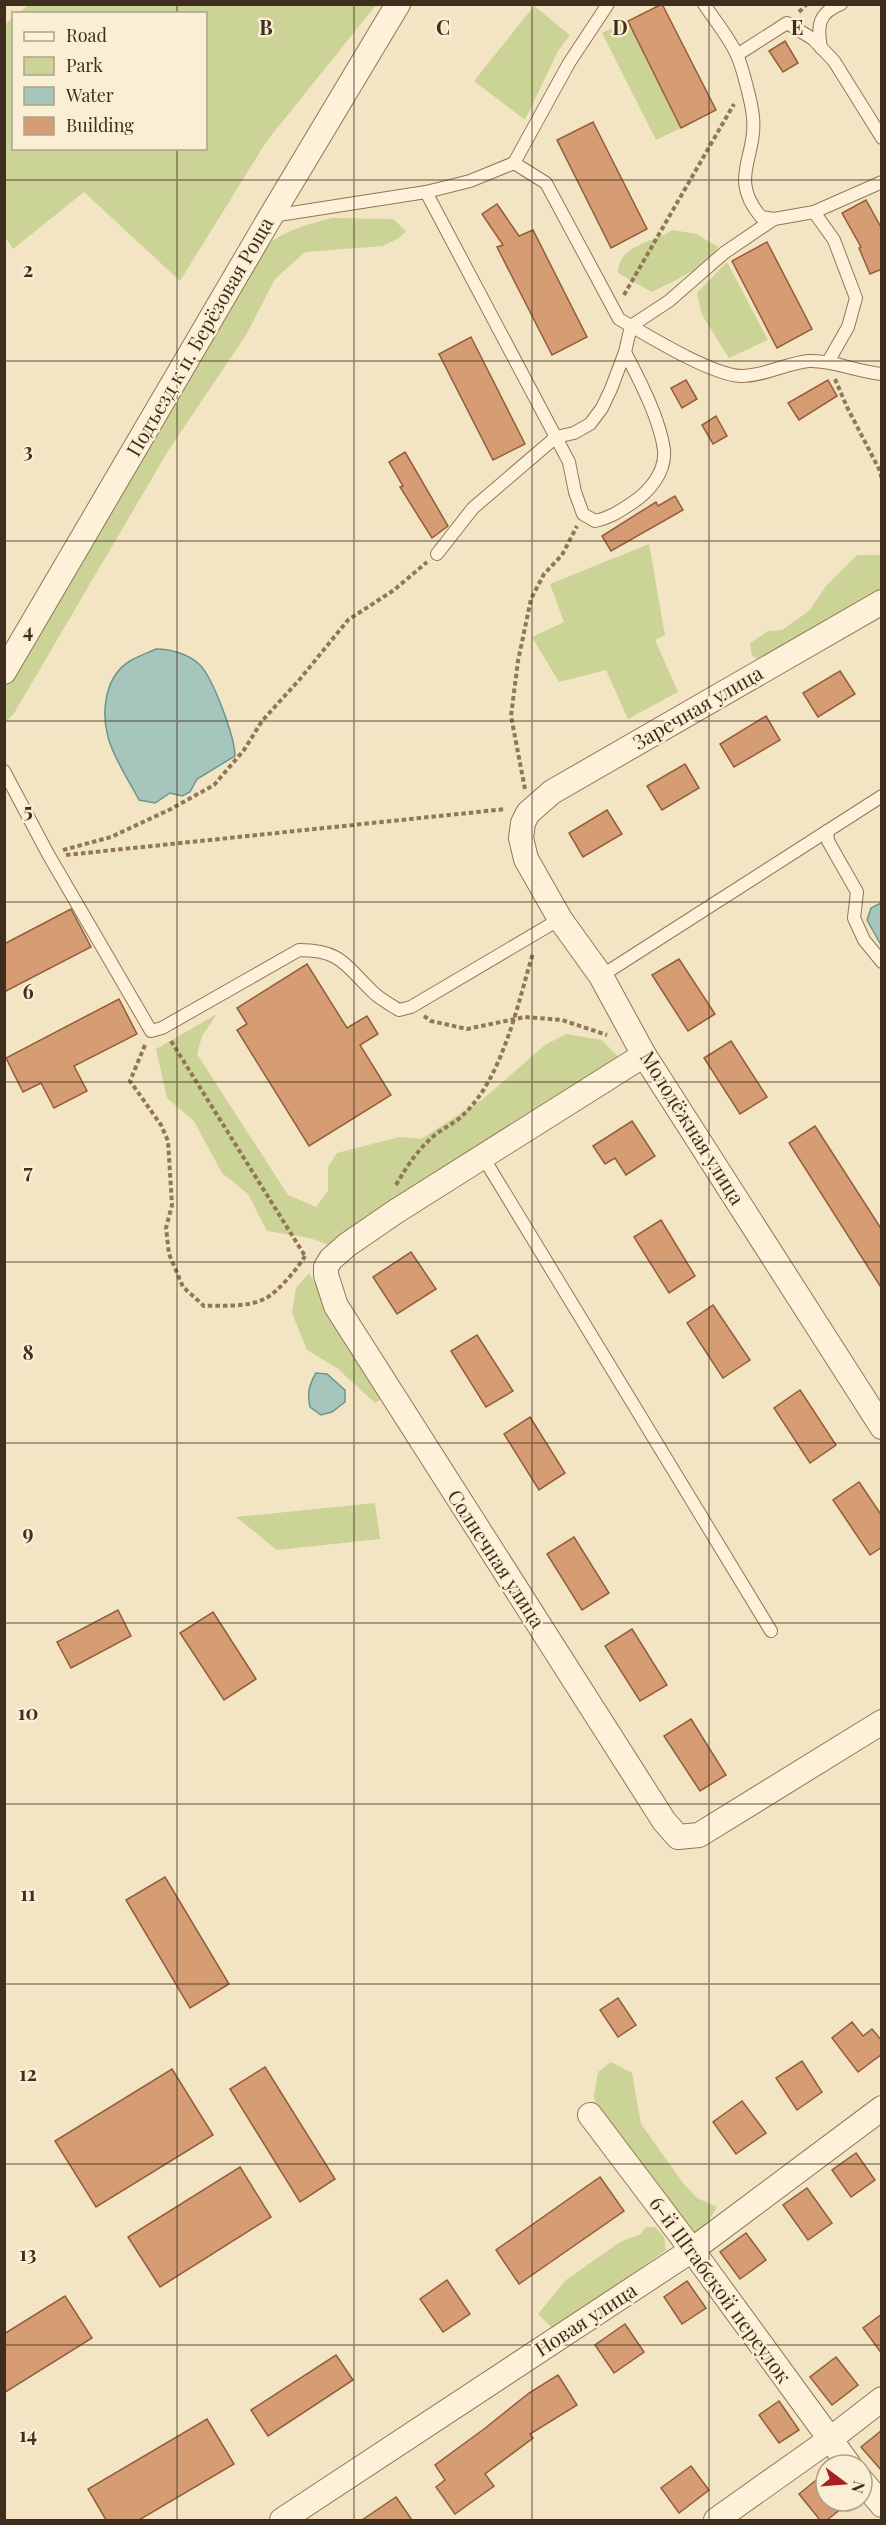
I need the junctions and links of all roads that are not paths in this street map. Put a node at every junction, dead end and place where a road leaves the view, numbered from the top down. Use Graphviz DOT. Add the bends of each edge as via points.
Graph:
graph roads {
  1 [pos="398,4"];
  2 [pos="608,4"];
  3 [pos="704,4"];
  4 [pos="841,4"];
  5 [pos="821,48"];
  6 [pos="737,55"];
  7 [pos="882,138"];
  8 [pos="514,163"];
  9 [pos="882,182"];
  10 [pos="426,192"];
  11 [pos="814,212"];
  12 [pos="271,216"];
  13 [pos="774,219"];
  14 [pos="631,326"];
  15 [pos="625,352"];
  16 [pos="828,362"];
  17 [pos="882,374"];
  18 [pos="556,437"];
  19 [pos="437,554"];
  20 [pos="882,602"];
  21 [pos="4,672"];
  22 [pos="4,771"];
  23 [pos="882,796"];
  24 [pos="526,814"];
  25 [pos="827,831"];
  26 [pos="560,919"];
  27 [pos="882,962"];
  28 [pos="601,976"];
  29 [pos="638,1059"];
  30 [pos="483,1157"];
  31 [pos="882,1427"];
  32 [pos="771,1631"];
  33 [pos="882,1722"];
  34 [pos="882,2108"];
  35 [pos="590,2115"];
  36 [pos="692,2250"];
  37 [pos="882,2400"];
  38 [pos="829,2440"];
  39 [pos="839,2453"];
  40 [pos="282,2520"];
  41 [pos="716,2520"];
  1 -- 12 [label="street, Подъезд к п. Берёзовая Роща"];
  2 -- 8 [label="lane" via="569,63"];
  3 -- 6 [label="lane"];
  4 -- 5 [label="lane" via="820,18"];
  5 -- 6 [label="lane" via="787,23"];
  5 -- 7 [label="lane"];
  6 -- 13 [label="lane" via="753,118 743,179 753,208 761,218"];
  8 -- 10 [label="lane" via="470,181"];
  8 -- 14 [label="lane" via="546,183 615,311"];
  9 -- 11 [label="lane"];
  10 -- 12 [label="lane"];
  10 -- 18 [label="lane"];
  11 -- 13 [label="lane"];
  11 -- 16 [label="lane" via="834,240 856,298 848,327"];
  12 -- 21 [label="street, Подъезд к п. Берёзовая Роща"];
  13 -- 14 [label="lane"];
  14 -- 15 [label="lane"];
  14 -- 16 [label="lane" via="688,358 739,376 809,361"];
  15 -- 18 [label="lane" via="602,408 590,424"];
  15 -- 18 [label="lane" via="642,386 664,452 658,478 644,496 610,517 595,521 583,514 569,462"];
  16 -- 17 [label="lane"];
  18 -- 19 [label="lane" via="472,508"];
  20 -- 24 [label="street, Заречная улица" via="552,792"];
  22 -- 26 [label="lane" via="48,854 157,1029 299,950 332,955 345,962 377,996 399,1010 411,1007"];
  23 -- 25 [label="lane"];
  24 -- 26 [label="street, Молодёжная улица" via="521,838 525,859"];
  25 -- 27 [label="lane" via="828,841 857,892 854,918 864,940"];
  25 -- 28 [label="lane"];
  26 -- 28 [label="street, Молодёжная улица"];
  28 -- 29 [label="street, Молодёжная улица"];
  29 -- 30 [label="street"];
  29 -- 31 [label="street, Молодёжная улица"];
  30 -- 32 [label="lane"];
  30 -- 33 [label="street, Солнечная улица" via="347,1245 331,1259 326,1271 336,1306 658,1811 678,1837 699,1835"];
  34 -- 36 [label="street, Новая улица"];
  35 -- 36 [label="street, 6-й Штабской переулок"];
  36 -- 38 [label="street, 6-й Штабской переулок"];
  36 -- 40 [label="street, Новая улица"];
  37 -- 38 [label="street"];
  38 -- 39 [label="street, 6-й Штабской переулок"];
  38 -- 41 [label="street"];
}
